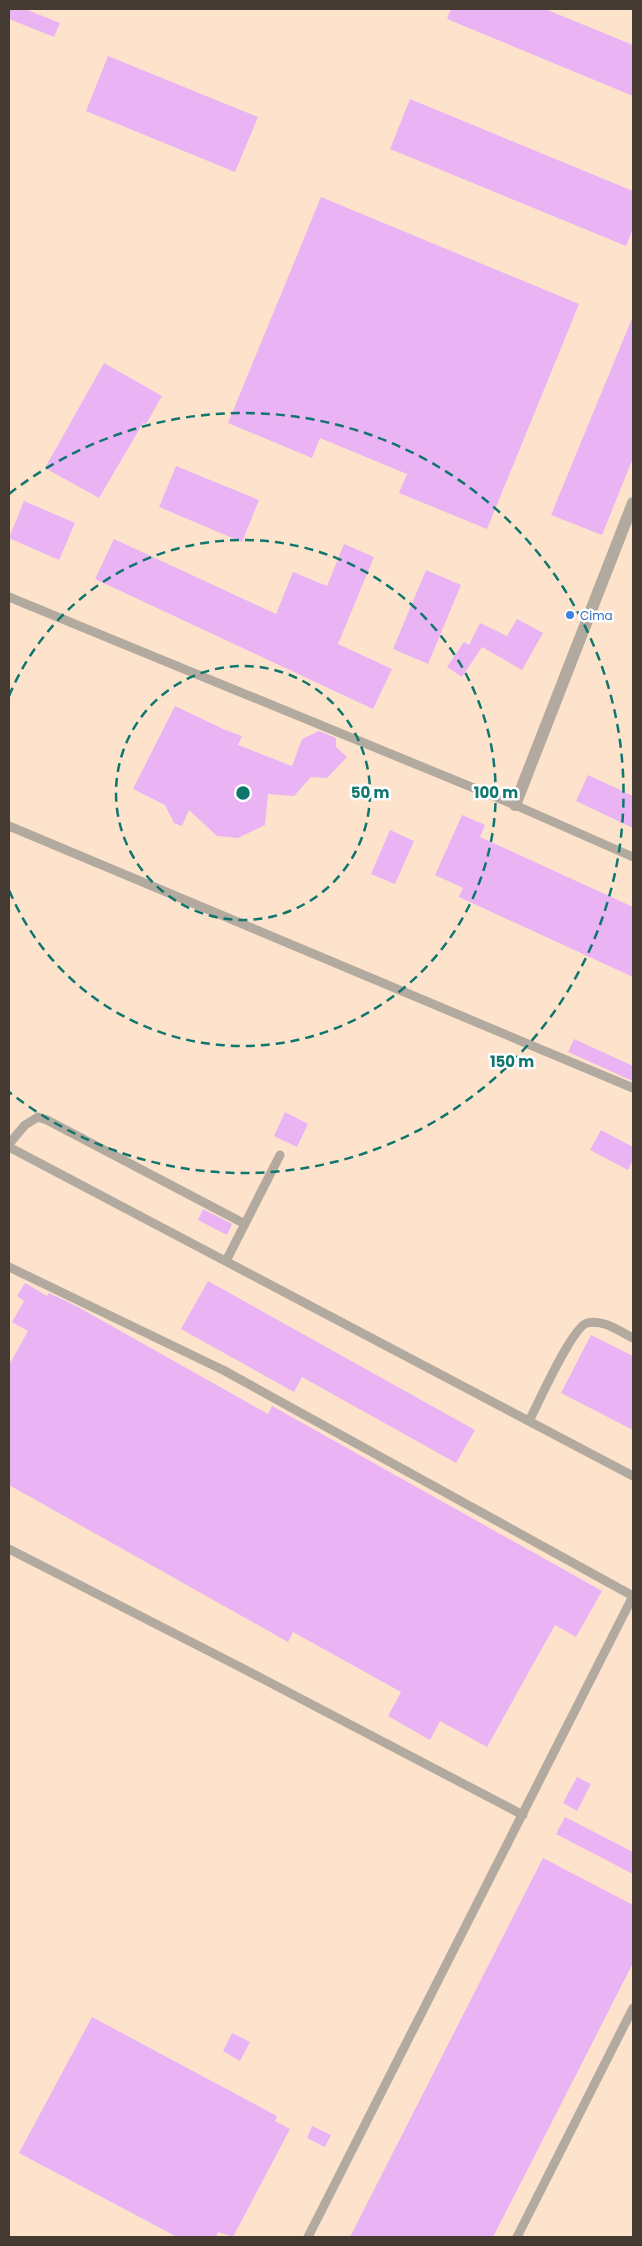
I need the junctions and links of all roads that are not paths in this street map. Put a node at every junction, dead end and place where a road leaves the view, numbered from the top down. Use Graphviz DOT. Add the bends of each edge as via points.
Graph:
graph roads {
  1 [pos="633,503"];
  2 [pos="9,597"];
  3 [pos="515,805"];
  4 [pos="9,826"];
  5 [pos="633,857"];
  6 [pos="633,1088"];
  7 [pos="9,1145"];
  8 [pos="280,1155"];
  9 [pos="246,1224"];
  10 [pos="226,1261"];
  11 [pos="9,1267"];
  12 [pos="633,1338"];
  13 [pos="529,1421"];
  14 [pos="633,1476"];
  15 [pos="9,1550"];
  16 [pos="633,1596"];
  17 [pos="523,1815"];
  18 [pos="633,2008"];
  19 [pos="308,2237"];
  20 [pos="517,2237"];
  1 -- 3 [label="street"];
  2 -- 3 [label="lane"];
  3 -- 5 [label="lane"];
  4 -- 6 [label="lane"];
  7 -- 9 [label="lane" via="25,1125 38,1118 47,1120"];
  7 -- 10 [label="lane"];
  8 -- 9 [label="lane"];
  9 -- 10 [label="lane"];
  10 -- 13 [label="lane"];
  11 -- 16 [label="lane" via="223,1370"];
  12 -- 13 [label="lane" via="602,1322 586,1323 573,1334"];
  13 -- 14 [label="lane"];
  15 -- 17 [label="lane"];
  16 -- 17 [label="lane"];
  17 -- 19 [label="lane"];
  18 -- 20 [label="lane"];
}
